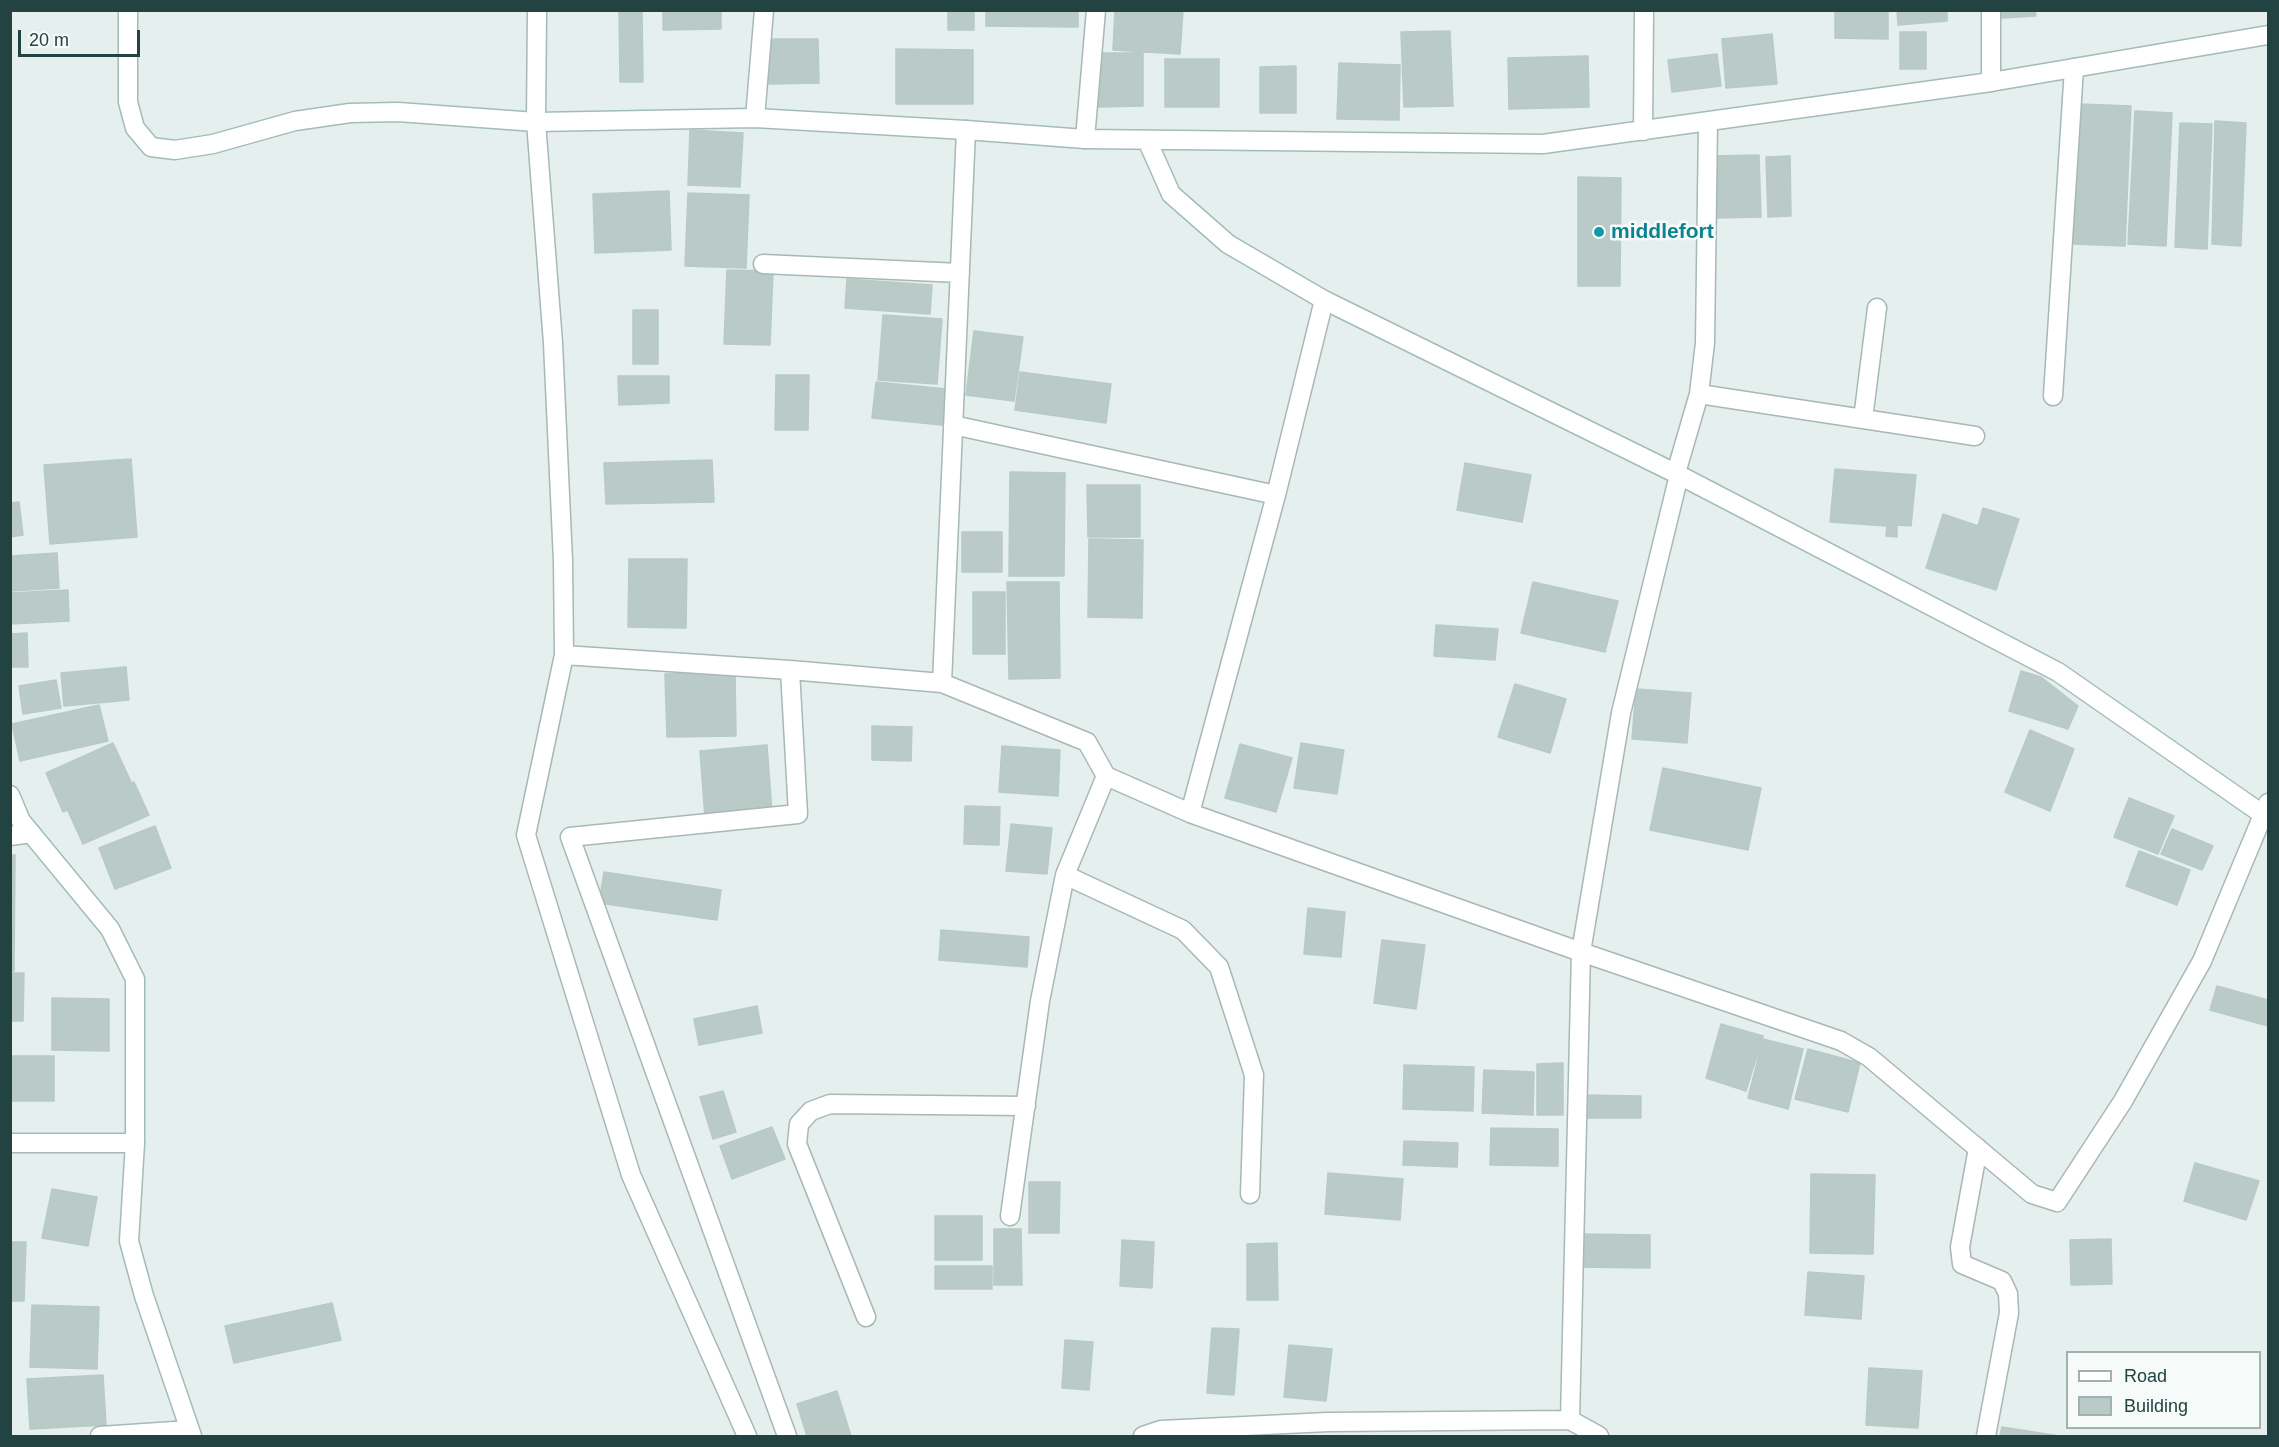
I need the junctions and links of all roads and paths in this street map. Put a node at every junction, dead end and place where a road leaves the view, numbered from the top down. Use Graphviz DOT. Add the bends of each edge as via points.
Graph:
graph roads {
  1 [pos="128,10"];
  2 [pos="537,10"];
  3 [pos="764,10"];
  4 [pos="1096,10"];
  5 [pos="1644,10"];
  6 [pos="1991,10"];
  7 [pos="2268,35"];
  8 [pos="2074,68"];
  9 [pos="1991,82"];
  10 [pos="755,118"];
  11 [pos="536,122"];
  12 [pos="1708,122"];
  13 [pos="966,130"];
  14 [pos="1643,131"];
  15 [pos="1085,140"];
  16 [pos="1147,140"];
  17 [pos="763,264"];
  18 [pos="960,273"];
  19 [pos="1324,300"];
  20 [pos="1877,308"];
  21 [pos="1699,394"];
  22 [pos="2053,396"];
  23 [pos="1863,420"];
  24 [pos="953,425"];
  25 [pos="1975,436"];
  26 [pos="1678,474"];
  27 [pos="1276,495"];
  28 [pos="564,655"];
  29 [pos="790,670"];
  30 [pos="942,683"];
  31 [pos="1106,776"];
  32 [pos="10,795"];
  33 [pos="2267,812"];
  34 [pos="1191,813"];
  35 [pos="31,833"];
  36 [pos="10,836"];
  37 [pos="1065,875"];
  38 [pos="1581,952"];
  39 [pos="1026,1106"];
  40 [pos="10,1143"];
  41 [pos="135,1143"];
  42 [pos="1978,1148"];
  43 [pos="1250,1194"];
  44 [pos="1010,1216"];
  45 [pos="866,1317"];
  46 [pos="1570,1420"];
  47 [pos="191,1433"];
  48 [pos="100,1437"];
  49 [pos="747,1437"];
  50 [pos="787,1437"];
  51 [pos="1143,1437"];
  52 [pos="1599,1437"];
  53 [pos="1986,1437"];
  1 -- 11 [label="street" via="128,102 135,128 151,147 175,150 213,144 295,121 350,112"];
  2 -- 11 [label="street"];
  3 -- 10 [label="street"];
  4 -- 15 [label="street"];
  5 -- 14 [label="street"];
  6 -- 9 [label="street"];
  7 -- 8 [label="street"];
  8 -- 9 [label="street"];
  8 -- 22 [label="street"];
  9 -- 12 [label="street"];
  10 -- 11 [label="street"];
  10 -- 13 [label="street"];
  11 -- 28 [label="street" via="553,343"];
  12 -- 14 [label="street"];
  12 -- 21 [label="street" via="1705,343"];
  13 -- 15 [label="street"];
  13 -- 18 [label="street"];
  14 -- 16 [label="street" via="1543,144"];
  15 -- 16 [label="street"];
  16 -- 19 [label="street" via="1171,194 1228,244"];
  17 -- 18 [label="street"];
  18 -- 24 [label="street"];
  19 -- 26 [label="street"];
  19 -- 27 [label="street"];
  20 -- 23 [label="street"];
  21 -- 23 [label="street"];
  21 -- 26 [label="street"];
  23 -- 25 [label="street"];
  24 -- 27 [label="street"];
  24 -- 30 [label="street"];
  26 -- 33 [label="street" via="2058,672"];
  26 -- 38 [label="street" via="1621,713"];
  27 -- 34 [label="street"];
  28 -- 29 [label="street"];
  28 -- 49 [label="street" via="526,835 631,1175"];
  29 -- 30 [label="street"];
  29 -- 50 [label="street" via="798,814 570,837"];
  30 -- 31 [label="street" via="1087,742"];
  31 -- 34 [label="street"];
  31 -- 37 [label="street"];
  32 -- 35 [label="street"];
  33 -- 42 [label="street" via="2202,961 2123,1101 2057,1202 2032,1194"];
  34 -- 38 [label="street"];
  35 -- 36 [label="street"];
  35 -- 41 [label="street" via="110,929 135,980"];
  37 -- 39 [label="street" via="1040,1001"];
  37 -- 43 [label="street" via="1183,930 1220,967 1254,1075"];
  38 -- 42 [label="street" via="1841,1041 1869,1057"];
  38 -- 46 [label="street"];
  39 -- 44 [label="street"];
  39 -- 45 [label="street" via="830,1104 811,1111 799,1124 797,1144"];
  40 -- 41 [label="street"];
  41 -- 47 [label="street" via="129,1241"];
  42 -- 53 [label="street" via="1960,1247 1962,1264 2002,1281 2008,1294 2009,1313"];
  46 -- 51 [label="street" via="1328,1422 1161,1430"];
  46 -- 52 [label="street"];
  47 -- 48 [label="street"];
}
